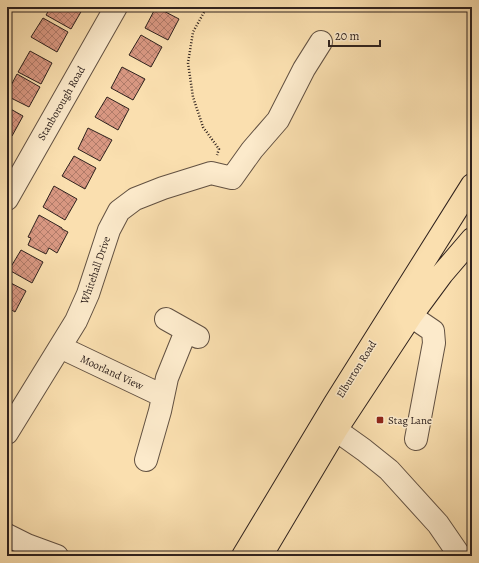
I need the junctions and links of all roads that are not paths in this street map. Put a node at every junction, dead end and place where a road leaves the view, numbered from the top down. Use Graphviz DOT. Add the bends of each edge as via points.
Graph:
graph roads {
  1 [pos="116,7"];
  2 [pos="321,42"];
  3 [pos="470,190"];
  4 [pos="7,199"];
  5 [pos="472,239"];
  6 [pos="411,316"];
  7 [pos="166,319"];
  8 [pos="60,347"];
  9 [pos="163,395"];
  10 [pos="336,430"];
  11 [pos="7,433"];
  12 [pos="416,439"];
  13 [pos="146,460"];
  14 [pos="7,535"];
  15 [pos="57,556"];
  16 [pos="243,556"];
  17 [pos="261,556"];
  18 [pos="460,556"];
  1 -- 4 [label="street, Stanborough Road"];
  2 -- 8 [label="street, Whitehall Drive" via="278,120 252,150 222,175 163,188 135,199 119,211 109,230 88,294 76,321"];
  3 -- 16 [label="main road, Elburton Road" via="335,403"];
  5 -- 6 [label="main road, Elburton Road"];
  6 -- 10 [label="main road, Elburton Road"];
  6 -- 12 [label="street" via="433,331 434,343"];
  7 -- 9 [label="street" via="192,334"];
  8 -- 9 [label="street, Moorland View"];
  8 -- 11 [label="street, Whitehall Drive"];
  9 -- 13 [label="street"];
  10 -- 17 [label="main road, Elburton Road"];
  10 -- 18 [label="street" via="389,470 438,524"];
  14 -- 15 [label="street"];
}
